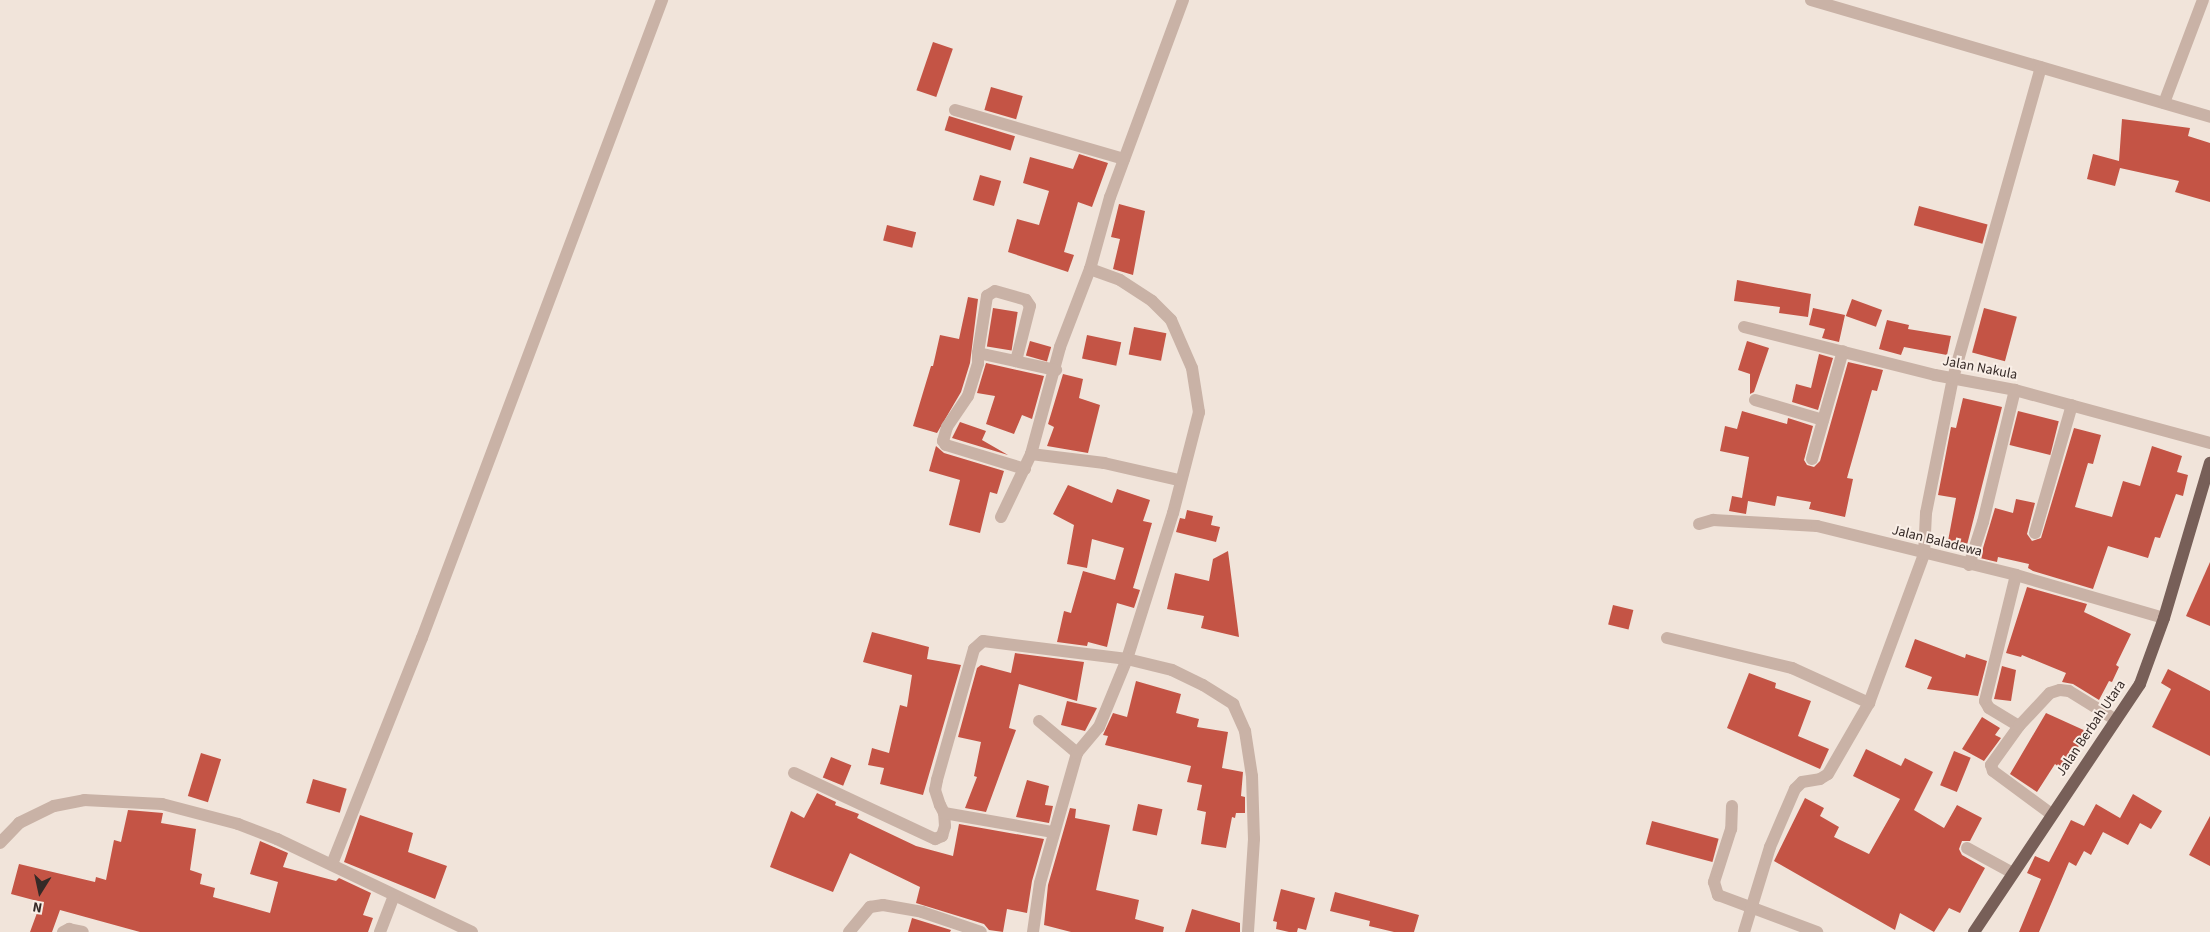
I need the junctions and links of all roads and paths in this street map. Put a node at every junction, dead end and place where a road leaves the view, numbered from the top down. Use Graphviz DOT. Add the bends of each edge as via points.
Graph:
graph roads {
  1 [pos="662,0"];
  2 [pos="1183,0"];
  3 [pos="1811,0"];
  4 [pos="2203,0"];
  5 [pos="2041,67"];
  6 [pos="2164,103"];
  7 [pos="955,110"];
  8 [pos="2210,118"];
  9 [pos="1124,159"];
  10 [pos="1090,269"];
  11 [pos="1744,327"];
  12 [pos="1843,350"];
  13 [pos="978,353"];
  14 [pos="1016,361"];
  15 [pos="1056,370"];
  16 [pos="1953,378"];
  17 [pos="2015,390"];
  18 [pos="1755,400"];
  19 [pos="2072,405"];
  20 [pos="1823,420"];
  21 [pos="2210,443"];
  22 [pos="1031,454"];
  23 [pos="1812,459"];
  24 [pos="2210,463"];
  25 [pos="1025,468"];
  26 [pos="1179,480"];
  27 [pos="1001,517"];
  28 [pos="1699,524"];
  29 [pos="2035,533"];
  30 [pos="1924,554"];
  31 [pos="1969,564"];
  32 [pos="2016,575"];
  33 [pos="2164,618"];
  34 [pos="1667,638"];
  35 [pos="1127,659"];
  36 [pos="1869,703"];
  37 [pos="2116,720"];
  38 [pos="1039,721"];
  39 [pos="2019,726"];
  40 [pos="1077,753"];
  41 [pos="794,772"];
  42 [pos="1732,806"];
  43 [pos="944,813"];
  44 [pos="2050,813"];
  45 [pos="1053,832"];
  46 [pos="0,843"];
  47 [pos="1967,848"];
  48 [pos="332,864"];
  49 [pos="2012,872"];
  50 [pos="394,896"];
  51 [pos="1752,906"];
  52 [pos="64,932"];
  53 [pos="83,932"];
  54 [pos="380,932"];
  55 [pos="472,932"];
  56 [pos="849,932"];
  57 [pos="981,932"];
  58 [pos="1032,932"];
  59 [pos="1248,932"];
  60 [pos="1744,932"];
  61 [pos="1817,932"];
  62 [pos="1974,932"];
  1 -- 48 [label="street" via="422,638"];
  2 -- 9 [label="street"];
  3 -- 5 [label="street"];
  4 -- 6 [label="street"];
  5 -- 6 [label="street"];
  5 -- 16 [label="street"];
  6 -- 8 [label="street"];
  7 -- 9 [label="street"];
  9 -- 10 [label="street"];
  10 -- 15 [label="street" via="1069,320"];
  10 -- 26 [label="street" via="1120,280 1152,301 1171,320 1180,337 1192,368 1199,412"];
  11 -- 12 [label="street, Jalan Nakula"];
  12 -- 16 [label="street, Jalan Nakula"];
  12 -- 20 [label="street"];
  13 -- 14 [label="street"];
  13 -- 14 [label="street" via="987,296 995,291 1026,300 1030,306"];
  13 -- 25 [label="street" via="968,396 951,417 943,441 946,445"];
  14 -- 15 [label="street"];
  15 -- 22 [label="street"];
  16 -- 17 [label="street, Jalan Nakula"];
  16 -- 30 [label="street" via="1926,513"];
  17 -- 19 [label="street, Jalan Nakula"];
  17 -- 31 [label="street" via="1983,522"];
  18 -- 20 [label="street"];
  19 -- 21 [label="street, Jalan Nakula"];
  19 -- 29 [label="street"];
  20 -- 23 [label="street"];
  22 -- 25 [label="street"];
  22 -- 26 [label="street" via="1104,463"];
  24 -- 33 [label="main road, Jalan Berbah Utara"];
  25 -- 27 [label="street"];
  26 -- 35 [label="street" via="1173,513"];
  28 -- 30 [label="street, Jalan Baladewa" via="1713,520 1816,526"];
  30 -- 31 [label="street, Jalan Baladewa"];
  30 -- 36 [label="street"];
  31 -- 32 [label="street, Jalan Baladewa"];
  32 -- 33 [label="street, Jalan Baladewa"];
  32 -- 39 [label="street" via="1985,701 1989,708"];
  33 -- 37 [label="main road, Jalan Berbah Utara" via="2140,684"];
  34 -- 36 [label="street" via="1792,668"];
  35 -- 40 [label="street" via="1099,727"];
  35 -- 43 [label="street" via="994,641 978,643 935,790"];
  35 -- 59 [label="street" via="1172,670 1203,685 1233,704 1245,731 1252,776 1254,839"];
  36 -- 51 [label="street" via="1828,774 1802,782 1795,789 1770,847"];
  37 -- 39 [label="street" via="2069,691 2060,690 2050,694"];
  37 -- 44 [label="main road, Jalan Berbah Utara"];
  38 -- 40 [label="street"];
  39 -- 44 [label="street" via="1993,760 1992,768"];
  40 -- 45 [label="street"];
  41 -- 43 [label="street" via="935,839 942,836 946,826"];
  42 -- 51 [label="street" via="1731,829 1714,889 1718,895"];
  43 -- 45 [label="street"];
  44 -- 49 [label="main road, Jalan Berbah Utara"];
  45 -- 58 [label="street"];
  46 -- 48 [label="street" via="19,823 54,806 84,800 126,800 162,804 238,824"];
  47 -- 49 [label="street"];
  48 -- 50 [label="street"];
  49 -- 62 [label="main road, Jalan Berbah Utara"];
  50 -- 54 [label="street"];
  50 -- 55 [label="street"];
  51 -- 60 [label="street"];
  51 -- 61 [label="street"];
  52 -- 53 [label="street" via="69,929"];
  56 -- 57 [label="street" via="870,907 883,904 922,912"];
}
